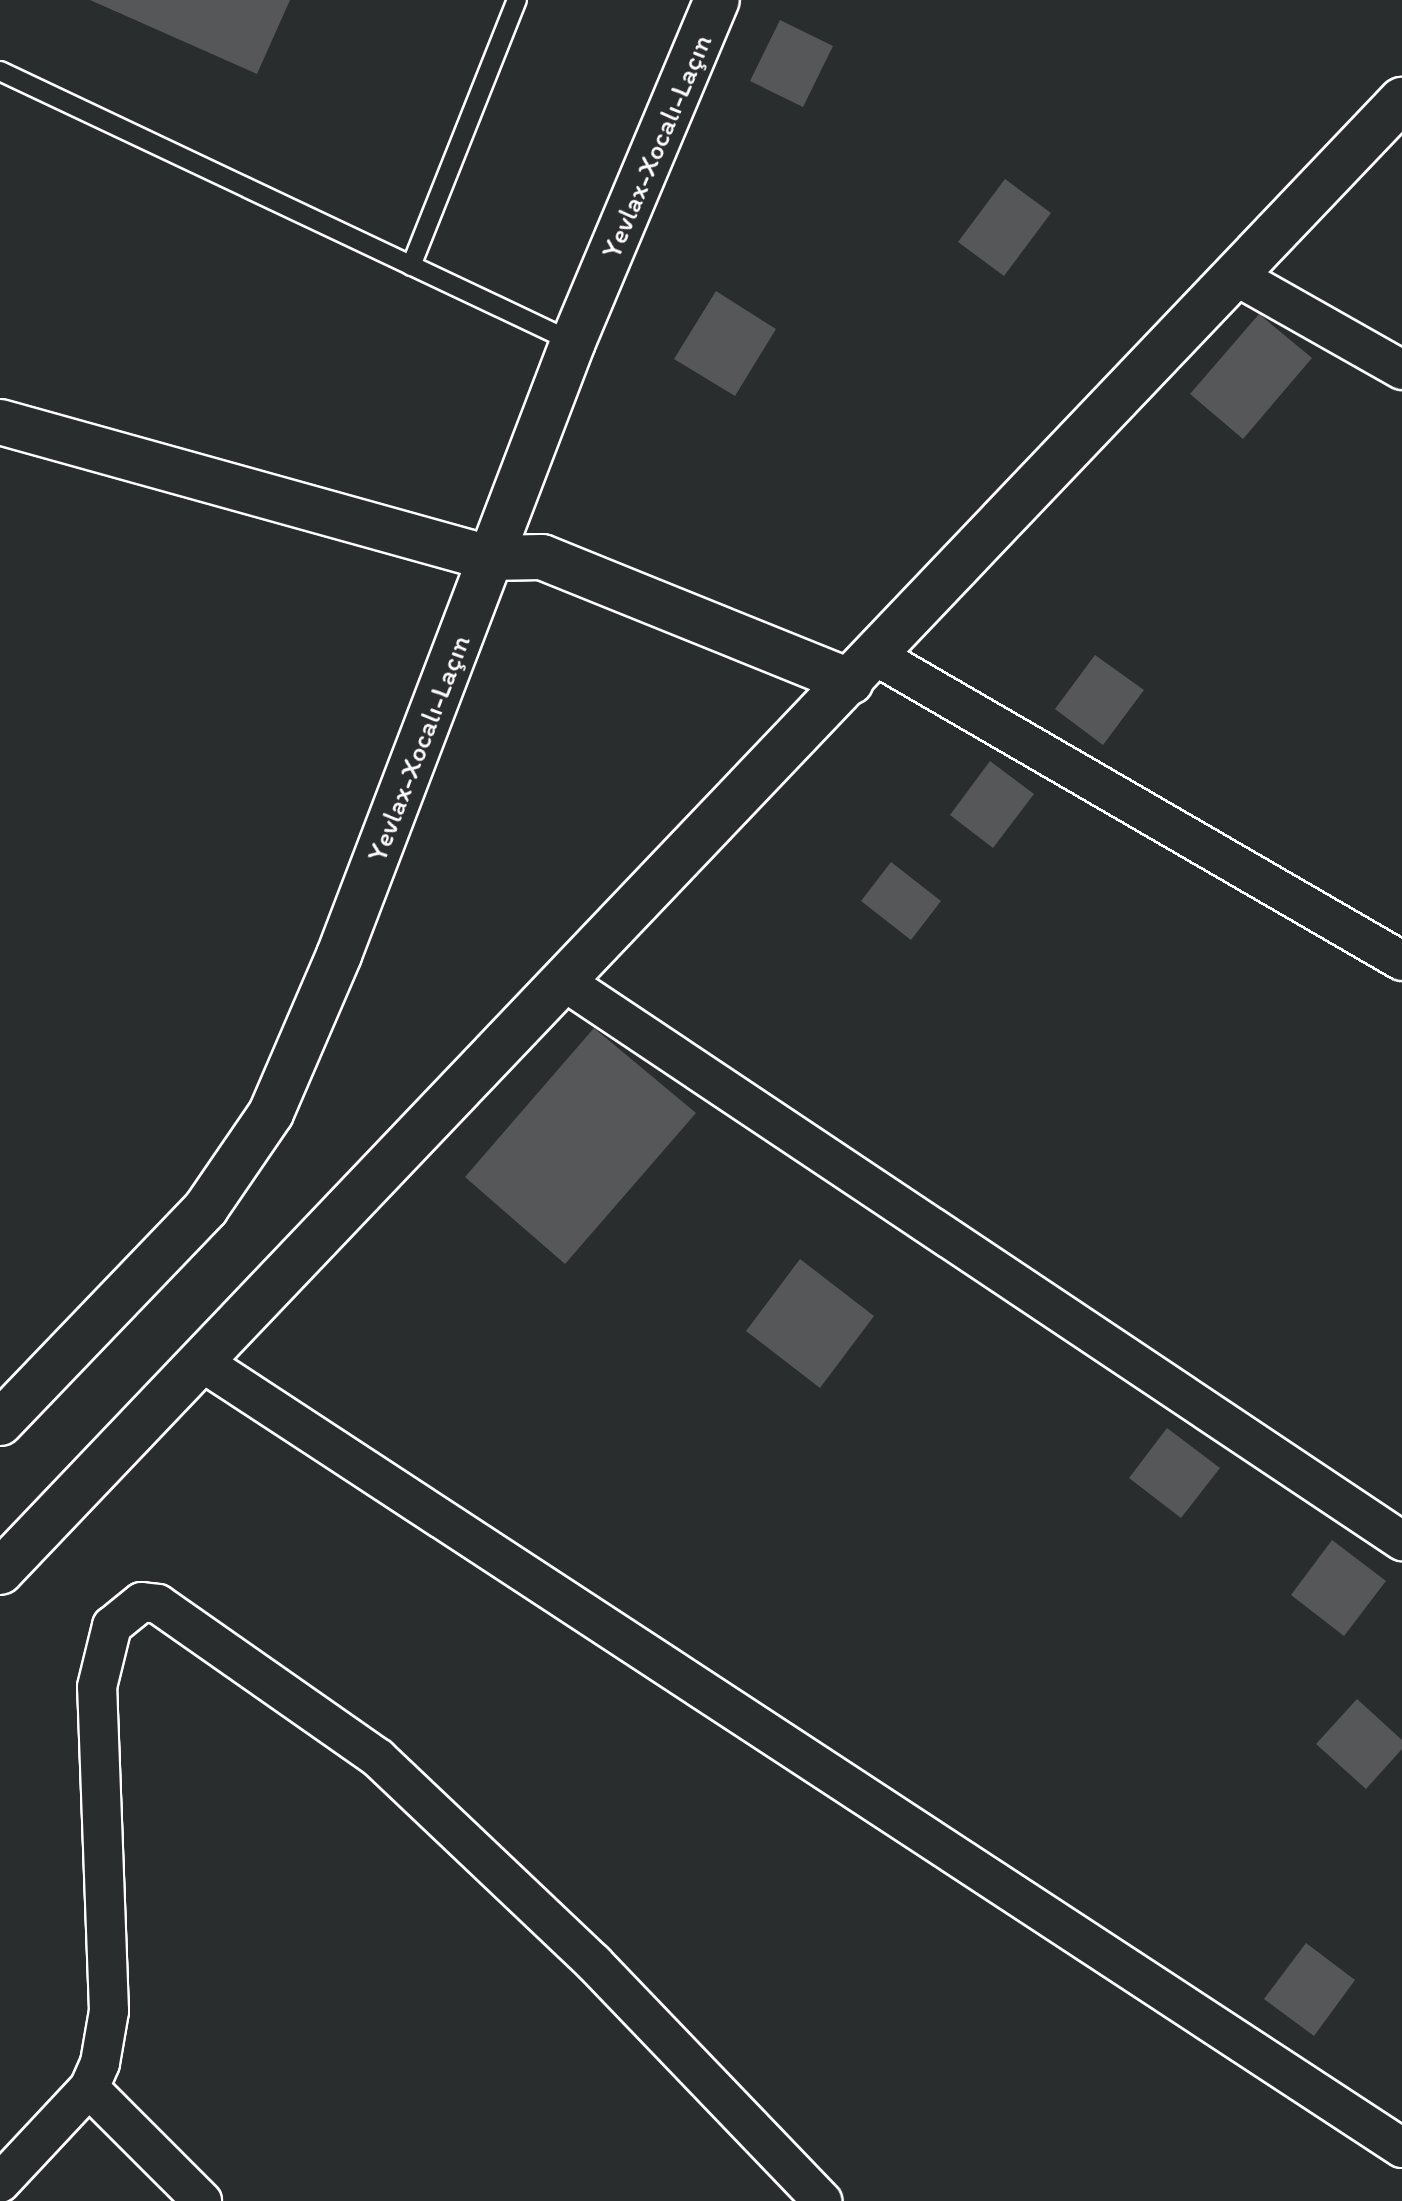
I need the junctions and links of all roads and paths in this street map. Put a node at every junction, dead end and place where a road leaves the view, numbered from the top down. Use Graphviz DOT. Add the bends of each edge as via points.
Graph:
graph roads {
  1 [pos="517,0"];
  2 [pos="717,0"];
  3 [pos="0,71"];
  4 [pos="1402,100"];
  5 [pos="411,266"];
  6 [pos="1236,276"];
  7 [pos="573,342"];
  8 [pos="1402,370"];
  9 [pos="0,422"];
  10 [pos="489,558"];
  11 [pos="864,669"];
  12 [pos="1402,961"];
  13 [pos="565,982"];
  14 [pos="205,1364"];
  15 [pos="0,1423"];
  16 [pos="1402,1541"];
  17 [pos="0,1572"];
  18 [pos="89,2088"];
  19 [pos="1402,2148"];
  20 [pos="0,2183"];
  21 [pos="202,2201"];
  22 [pos="822,2201"];
  1 -- 5 [label="lane"];
  2 -- 7 [label="main road, Yevlax-Xocalı-Laçın"];
  3 -- 5 [label="lane"];
  4 -- 6 [label="main road"];
  5 -- 7 [label="lane"];
  6 -- 8 [label="street"];
  6 -- 11 [label="main road"];
  7 -- 10 [label="main road, Yevlax-Xocalı-Laçın"];
  9 -- 10 [label="main road"];
  10 -- 11 [label="main road" via="542,557"];
  10 -- 15 [label="main road, Yevlax-Xocalı-Laçın" via="339,955 271,1113 206,1208"];
  11 -- 12 [label="street"];
  11 -- 13 [label="main road"];
  13 -- 14 [label="main road"];
  13 -- 16 [label="street"];
  14 -- 17 [label="main road"];
  14 -- 19 [label="street"];
  18 -- 20 [label="street"];
  18 -- 21 [label="street"];
  18 -- 22 [label="street" via="109,2011 97,1687 112,1626 142,1602 158,1604 378,1758 594,1963"];
}
